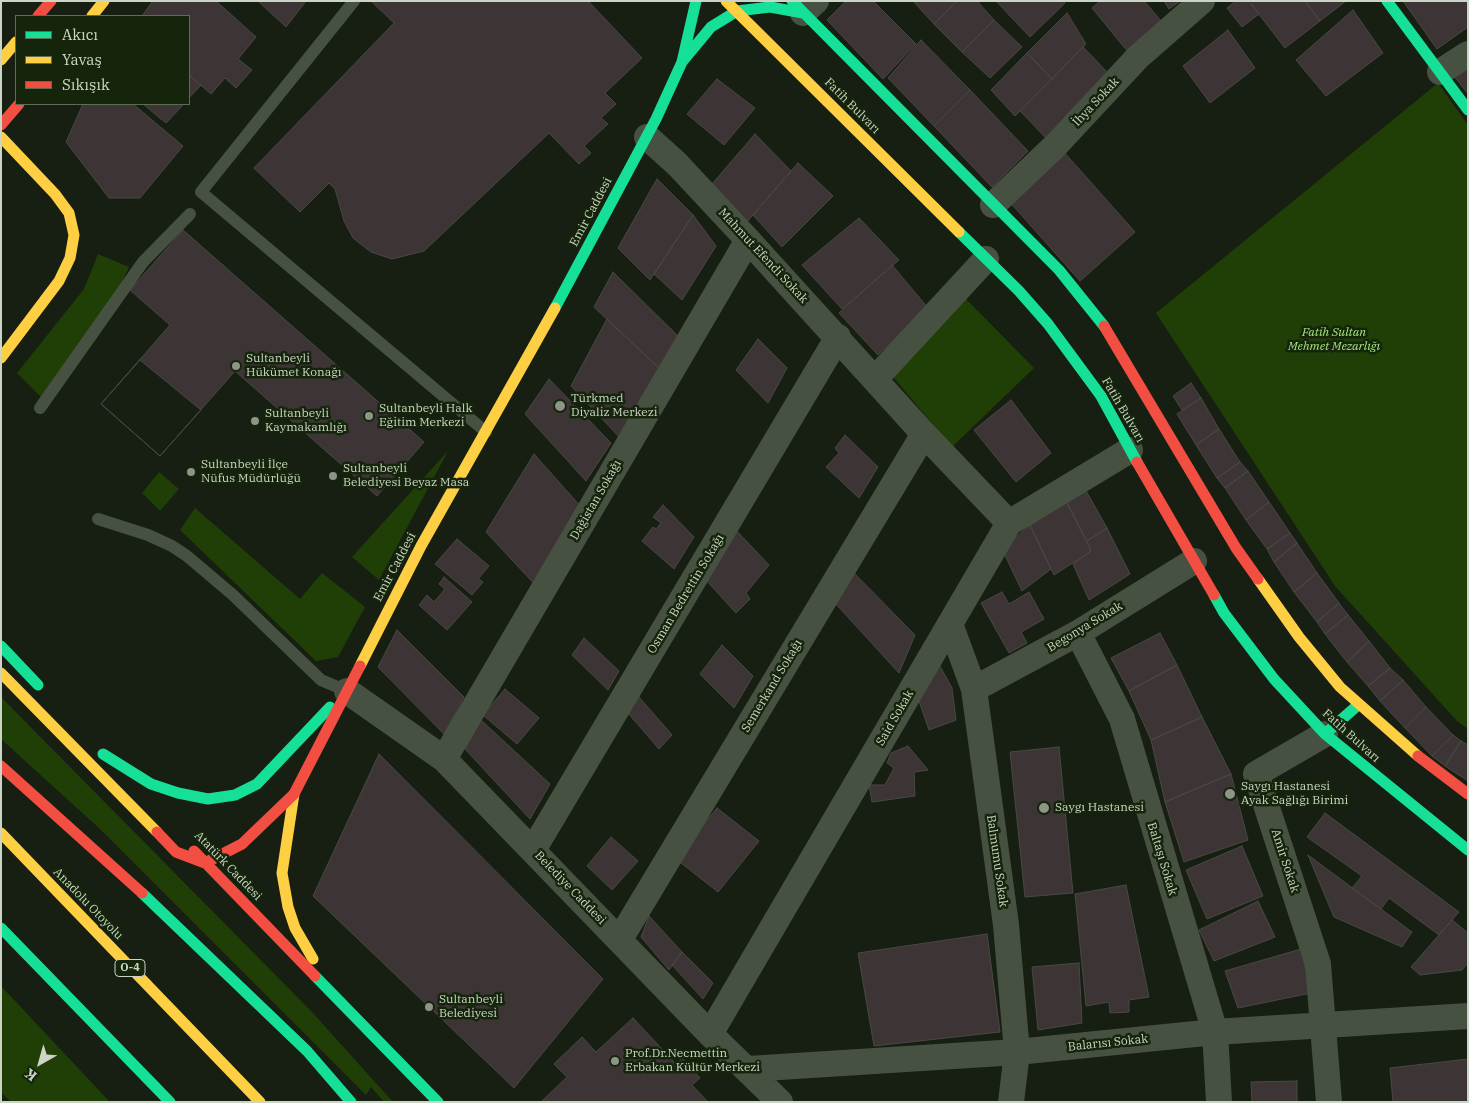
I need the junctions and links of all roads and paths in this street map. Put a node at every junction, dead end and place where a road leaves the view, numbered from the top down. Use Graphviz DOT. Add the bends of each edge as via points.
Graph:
graph roads {
  1 [pos="51,1"];
  2 [pos="104,1"];
  3 [pos="354,1"];
  4 [pos="696,1"];
  5 [pos="726,1"];
  6 [pos="1202,1"];
  7 [pos="1387,1"];
  8 [pos="804,5"];
  9 [pos="737,11"];
  10 [pos="39,15"];
  11 [pos="93,15"];
  12 [pos="15,43"];
  13 [pos="1468,54"];
  14 [pos="1,60"];
  15 [pos="682,62"];
  16 [pos="1440,72"];
  17 [pos="18,105"];
  18 [pos="1468,110"];
  19 [pos="1,124"];
  20 [pos="1,136"];
  21 [pos="647,137"];
  22 [pos="993,205"];
  23 [pos="190,214"];
  24 [pos="748,240"];
  25 [pos="986,259"];
  26 [pos="838,337"];
  27 [pos="1,358"];
  28 [pos="875,379"];
  29 [pos="40,408"];
  30 [pos="486,432"];
  31 [pos="924,434"];
  32 [pos="1130,450"];
  33 [pos="98,519"];
  34 [pos="1009,523"];
  35 [pos="1197,558"];
  36 [pos="950,624"];
  37 [pos="1078,634"];
  38 [pos="1,646"];
  39 [pos="1,673"];
  40 [pos="974,689"];
  41 [pos="347,690"];
  42 [pos="49,696"];
  43 [pos="1358,705"];
  44 [pos="1325,734"];
  45 [pos="444,759"];
  46 [pos="1,766"];
  47 [pos="137,790"];
  48 [pos="294,794"];
  49 [pos="1468,794"];
  50 [pos="1,833"];
  51 [pos="184,841"];
  52 [pos="533,850"];
  53 [pos="1468,850"];
  54 [pos="205,863"];
  55 [pos="1,928"];
  56 [pos="620,939"];
  57 [pos="333,992"];
  58 [pos="1468,1016"];
  59 [pos="1325,1026"];
  60 [pos="1215,1032"];
  61 [pos="710,1034"];
  62 [pos="1017,1052"];
  63 [pos="748,1069"];
  64 [pos="170,1102"];
  65 [pos="260,1102"];
  66 [pos="351,1102"];
  67 [pos="438,1102"];
  68 [pos="780,1102"];
  69 [pos="1011,1102"];
  70 [pos="1219,1102"];
  71 [pos="1329,1102"];
  1 -- 10 [label="main road"];
  2 -- 11 [label="main road"];
  3 -- 30 [label="lane" via="201,192"];
  4 -- 15 [label="main road, Emir Caddesi"];
  5 -- 9 [label="main road, Fatih Bulvarı"];
  6 -- 22 [label="street, İhya Sokak" via="1138,57 1056,145"];
  7 -- 16 [label="main road"];
  8 -- 9 [label="main road"];
  8 -- 22 [label="main road"];
  9 -- 15 [label="main road" via="711,27"];
  9 -- 25 [label="main road, Fatih Bulvarı"];
  12 -- 14 [label="main road"];
  13 -- 16 [label="street"];
  15 -- 21 [label="main road, Emir Caddesi"];
  16 -- 18 [label="main road"];
  17 -- 19 [label="main road"];
  20 -- 27 [label="main road" via="69,212 74,235 70,258 59,281"];
  21 -- 24 [label="street, Mahmut Efendi Sokak" via="677,164"];
  21 -- 30 [label="main road, Emir Caddesi"];
  22 -- 43 [label="main road" via="1059,270 1095,313 1122,354 1225,538 1299,637"];
  23 -- 29 [label="lane" via="143,262"];
  24 -- 26 [label="street, Mahmut Efendi Sokak"];
  24 -- 45 [label="street, Dağistan Sokağı"];
  25 -- 28 [label="street"];
  25 -- 32 [label="main road, Fatih Bulvarı" via="1019,290 1077,361 1101,396"];
  26 -- 28 [label="street, Mahmut Efendi Sokak"];
  26 -- 52 [label="street, Osman Bedrettin Sokağı"];
  28 -- 31 [label="street, Mahmut Efendi Sokak"];
  30 -- 41 [label="main road, Emir Caddesi" via="421,546"];
  31 -- 34 [label="street, Mahmut Efendi Sokak"];
  31 -- 56 [label="street, Semerkand Sokağı"];
  32 -- 34 [label="street, Said Sokak"];
  32 -- 35 [label="main road, Fatih Bulvarı"];
  33 -- 41 [label="lane" via="148,535 187,556 321,680"];
  34 -- 36 [label="street, Said Sokak"];
  35 -- 37 [label="street, Begonya Sokak"];
  35 -- 44 [label="main road, Fatih Bulvarı" via="1224,613 1274,679"];
  36 -- 40 [label="street, Balmumu Sokak"];
  36 -- 61 [label="street, Said Sokak"];
  37 -- 40 [label="street, Begonya Sokak"];
  37 -- 60 [label="street, Baltaşı Sokak" via="1122,719"];
  38 -- 42 [label="main road"];
  39 -- 54 [label="main road" via="176,852"];
  40 -- 62 [label="street, Balmumu Sokak" via="1006,925"];
  41 -- 45 [label="street, Belediye Caddesi"];
  41 -- 47 [label="main road" via="256,784 235,795 208,798 178,793 151,784 99,750"];
  41 -- 48 [label="main road, Emir Caddesi"];
  43 -- 44 [label="main road"];
  43 -- 49 [label="main road"];
  44 -- 53 [label="main road, Fatih Bulvarı"];
  44 -- 59 [label="street, Amir Sokak" via="1256,774 1318,964"];
  45 -- 52 [label="street, Belediye Caddesi"];
  46 -- 66 [label="main road" via="125,877 300,1044"];
  48 -- 54 [label="main road, Emir Caddesi" via="242,844"];
  48 -- 57 [label="main road" via="282,873 288,907 295,928"];
  50 -- 65 [label="main road, Anadolu Otoyolu / O-4"];
  51 -- 54 [label="main road, Atatürk Caddesi"];
  52 -- 56 [label="street, Belediye Caddesi"];
  54 -- 57 [label="main road, Atatürk Caddesi"];
  55 -- 64 [label="main road"];
  56 -- 61 [label="street, Belediye Caddesi"];
  57 -- 67 [label="main road, Atatürk Caddesi"];
  58 -- 59 [label="street, Balarısı Sokak"];
  59 -- 60 [label="street, Balarısı Sokak"];
  59 -- 71 [label="street"];
  60 -- 62 [label="street, Balarısı Sokak"];
  60 -- 70 [label="street, Baltaşı Sokak"];
  61 -- 63 [label="street, Belediye Caddesi"];
  62 -- 63 [label="street, Balarısı Sokak"];
  62 -- 69 [label="street, Balmumu Sokak"];
  63 -- 68 [label="street, Belediye Caddesi"];
}
